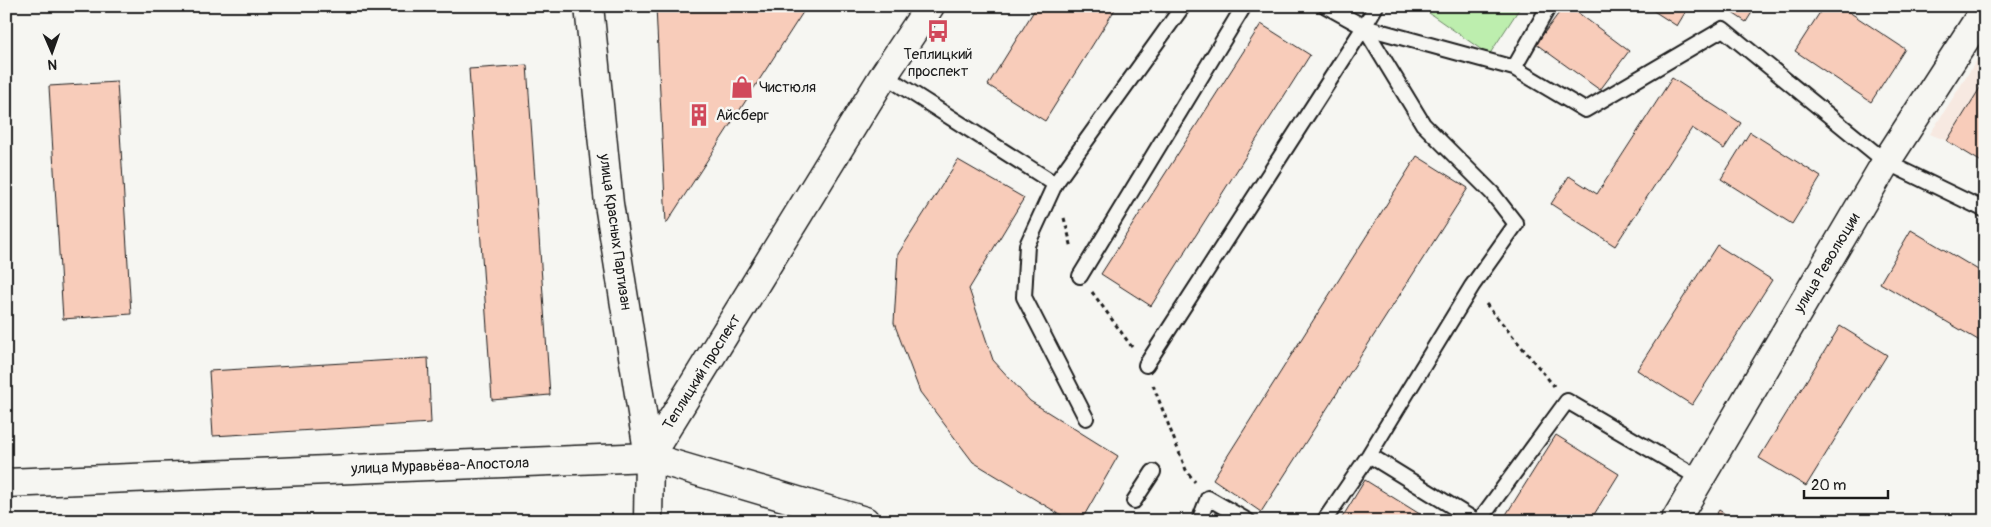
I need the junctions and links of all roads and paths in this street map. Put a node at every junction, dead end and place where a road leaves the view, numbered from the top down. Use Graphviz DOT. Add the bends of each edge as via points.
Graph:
graph roads {
  1 [pos="588,6"];
  2 [pos="930,6"];
  3 [pos="1183,6"];
  4 [pos="1244,6"];
  5 [pos="1326,6"];
  6 [pos="1376,6"];
  7 [pos="1549,6"];
  8 [pos="1985,9"];
  9 [pos="1364,27"];
  10 [pos="1514,68"];
  11 [pos="884,75"];
  12 [pos="1886,162"];
  13 [pos="1055,184"];
  14 [pos="1985,210"];
  15 [pos="1080,276"];
  16 [pos="1472,286"];
  17 [pos="1146,365"];
  18 [pos="1567,401"];
  19 [pos="1086,418"];
  20 [pos="1369,455"];
  21 [pos="649,458"];
  22 [pos="1153,472"];
  23 [pos="1699,478"];
  24 [pos="6,483"];
  25 [pos="1208,498"];
  26 [pos="1134,501"];
  27 [pos="648,521"];
  28 [pos="865,521"];
  29 [pos="1198,521"];
  30 [pos="1248,521"];
  31 [pos="1324,521"];
  32 [pos="1478,521"];
  33 [pos="1675,521"];
  1 -- 21 [label="street, улица Красных Партизан" via="609,204"];
  2 -- 11 [label="street, Теплицкий проспект"];
  3 -- 13 [label="lane"];
  4 -- 15 [label="lane"];
  5 -- 9 [label="lane"];
  6 -- 9 [label="lane"];
  7 -- 10 [label="lane"];
  8 -- 12 [label="street, улица Революции"];
  9 -- 10 [label="lane"];
  9 -- 16 [label="lane" via="1423,124 1492,193 1516,224"];
  9 -- 17 [label="lane"];
  10 -- 12 [label="lane" via="1585,110 1723,28"];
  11 -- 13 [label="lane"];
  11 -- 21 [label="street, Теплицкий проспект"];
  12 -- 14 [label="lane"];
  12 -- 23 [label="street, улица Революции"];
  13 -- 15 [label="path"];
  13 -- 19 [label="lane" via="1027,245 1024,297"];
  15 -- 17 [label="path"];
  16 -- 18 [label="path"];
  16 -- 20 [label="lane"];
  17 -- 25 [label="path" via="1186,470"];
  18 -- 23 [label="lane"];
  18 -- 32 [label="lane"];
  20 -- 31 [label="lane"];
  20 -- 32 [label="lane"];
  21 -- 24 [label="street, улица Муравьёва-Апостола"];
  21 -- 27 [label="street, улица Красных Партизан"];
  21 -- 28 [label="street, улица Муравьёва-Апостола"];
  22 -- 26 [label="lane"];
  23 -- 33 [label="street, улица Революции"];
  25 -- 29 [label="lane"];
  25 -- 30 [label="lane"];
}
